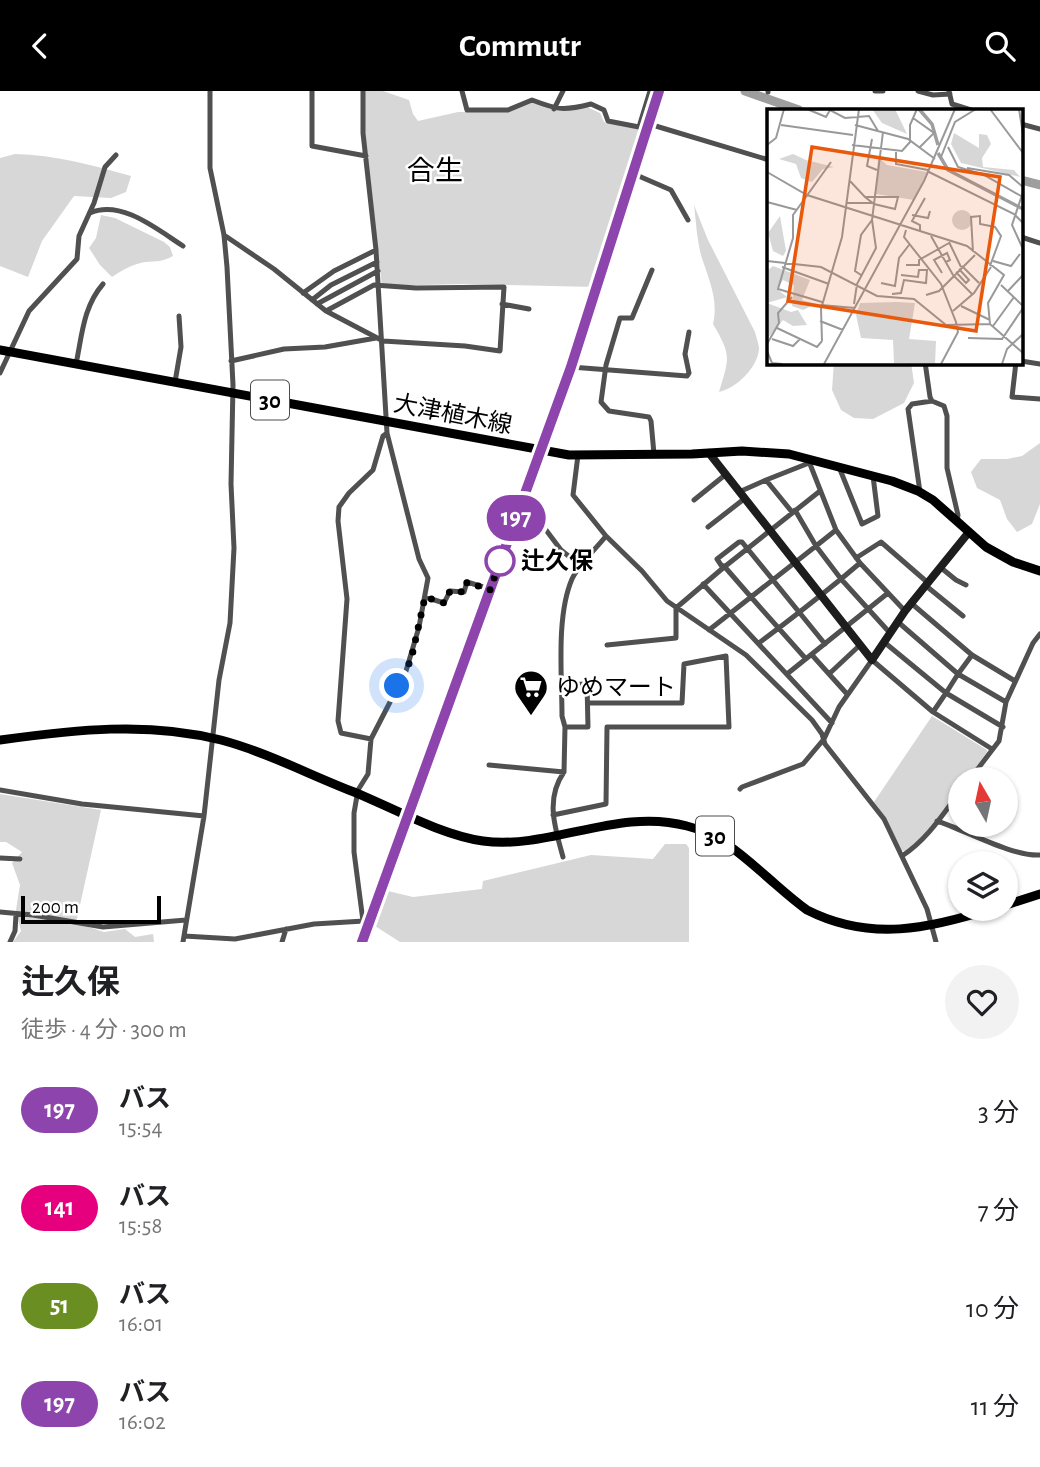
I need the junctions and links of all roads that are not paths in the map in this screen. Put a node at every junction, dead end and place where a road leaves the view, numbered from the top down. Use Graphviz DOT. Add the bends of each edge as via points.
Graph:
graph roads {
  1 [pos="210,91"];
  2 [pos="312,91"];
  3 [pos="363,91"];
  4 [pos="462,91"];
  5 [pos="563,91"];
  6 [pos="650,91"];
  7 [pos="659,91"];
  8 [pos="875,91"];
  9 [pos="883,91"];
  10 [pos="918,91"];
  11 [pos="950,93"];
  12 [pos="554,109"];
  13 [pos="968,109"];
  14 [pos="649,124"];
  15 [pos="1023,125"];
  16 [pos="1040,129"];
  17 [pos="116,155"];
  18 [pos="366,156"];
  19 [pos="767,159"];
  20 [pos="634,174"];
  21 [pos="90,213"];
  22 [pos="688,220"];
  23 [pos="224,235"];
  24 [pos="1023,238"];
  25 [pos="1040,243"];
  26 [pos="183,246"];
  27 [pos="376,250"];
  28 [pos="377,262"];
  29 [pos="652,270"];
  30 [pos="378,271"];
  31 [pos="103,284"];
  32 [pos="379,286"];
  33 [pos="303,293"];
  34 [pos="314,302"];
  35 [pos="502,306"];
  36 [pos="528,310"];
  37 [pos="326,311"];
  38 [pos="179,316"];
  39 [pos="689,332"];
  40 [pos="379,340"];
  41 [pos="5,351"];
  42 [pos="232,362"];
  43 [pos="76,364"];
  44 [pos="925,364"];
  45 [pos="1018,364"];
  46 [pos="571,367"];
  47 [pos="606,370"];
  48 [pos="0,373"];
  49 [pos="175,382"];
  50 [pos="233,393"];
  51 [pos="1040,399"];
  52 [pos="932,401"];
  53 [pos="386,421"];
  54 [pos="387,433"];
  55 [pos="541,450"];
  56 [pos="709,453"];
  57 [pos="654,454"];
  58 [pos="578,455"];
  59 [pos="808,461"];
  60 [pos="839,467"];
  61 [pos="725,475"];
  62 [pos="873,476"];
  63 [pos="766,480"];
  64 [pos="820,491"];
  65 [pos="920,492"];
  66 [pos="741,496"];
  67 [pos="694,500"];
  68 [pos="518,511"];
  69 [pos="794,511"];
  70 [pos="957,522"];
  71 [pos="708,527"];
  72 [pos="769,530"];
  73 [pos="836,530"];
  74 [pos="968,532"];
  75 [pos="606,536"];
  76 [pos="816,547"];
  77 [pos="747,549"];
  78 [pos="561,550"];
  79 [pos="858,561"];
  80 [pos="554,563"];
  81 [pos="795,563"];
  82 [pos="581,566"];
  83 [pos="724,567"];
  84 [pos="940,567"];
  85 [pos="1040,572"];
  86 [pos="841,579"];
  87 [pos="772,581"];
  88 [pos="703,584"];
  89 [pos="926,584"];
  90 [pos="967,585"];
  91 [pos="490,590"];
  92 [pos="888,593"];
  93 [pos="821,595"];
  94 [pos="425,597"];
  95 [pos="751,597"];
  96 [pos="908,607"];
  97 [pos="676,608"];
  98 [pos="867,610"];
  99 [pos="799,612"];
  100 [pos="730,613"];
  101 [pos="963,616"];
  102 [pos="898,622"];
  103 [pos="846,627"];
  104 [pos="779,628"];
  105 [pos="709,630"];
  106 [pos="890,633"];
  107 [pos="1040,635"];
  108 [pos="884,642"];
  109 [pos="759,643"];
  110 [pos="825,644"];
  111 [pos="607,645"];
  112 [pos="860,645"];
  113 [pos="972,655"];
  114 [pos="809,657"];
  115 [pos="872,660"];
  116 [pos="787,674"];
  117 [pos="829,674"];
  118 [pos="958,674"];
  119 [pos="1015,681"];
  120 [pos="562,685"];
  121 [pos="946,693"];
  122 [pos="847,694"];
  123 [pos="1006,702"];
  124 [pos="588,703"];
  125 [pos="933,712"];
  126 [pos="832,723"];
  127 [pos="565,727"];
  128 [pos="1003,727"];
  129 [pos="213,739"];
  130 [pos="370,739"];
  131 [pos="824,739"];
  132 [pos="0,740"];
  133 [pos="992,749"];
  134 [pos="489,765"];
  135 [pos="979,767"];
  136 [pos="564,772"];
  137 [pos="740,789"];
  138 [pos="0,790"];
  139 [pos="358,794"];
  140 [pos="948,807"];
  141 [pos="553,815"];
  142 [pos="204,816"];
  143 [pos="409,816"];
  144 [pos="937,821"];
  145 [pos="557,835"];
  146 [pos="1040,855"];
  147 [pos="902,856"];
  148 [pos="563,857"];
  149 [pos="0,858"];
  150 [pos="20,859"];
  151 [pos="1040,894"];
  152 [pos="1018,901"];
  153 [pos="0,912"];
  154 [pos="16,915"];
  155 [pos="186,920"];
  156 [pos="366,921"];
  157 [pos="954,921"];
  158 [pos="933,928"];
  159 [pos="286,929"];
  160 [pos="183,939"];
  161 [pos="10,942"];
  162 [pos="282,942"];
  163 [pos="362,942"];
  164 [pos="936,942"];
  1 -- 23 [label="street" via="210,168"];
  2 -- 18 [label="street" via="312,146"];
  3 -- 18 [label="street"];
  4 -- 12 [label="street" via="467,110 508,110 531,100"];
  5 -- 12 [label="street"];
  6 -- 12 [label="street" via="639,127 608,121 604,110 591,104"];
  7 -- 14 [label="highway"];
  8 -- 9 [label="street"];
  10 -- 11 [label="street"];
  11 -- 13 [label="street" via="952,104"];
  14 -- 19 [label="street"];
  14 -- 20 [label="highway"];
  15 -- 16 [label="street"];
  17 -- 21 [label="street" via="106,167"];
  18 -- 27 [label="street"];
  20 -- 22 [label="street" via="671,190"];
  20 -- 46 [label="highway"];
  21 -- 26 [label="street" via="100,209 122,212"];
  21 -- 41 [label="street" via="79,236 77,259 36,301"];
  23 -- 33 [label="street"];
  23 -- 42 [label="street"];
  24 -- 25 [label="street"];
  27 -- 28 [label="street"];
  27 -- 33 [label="street"];
  28 -- 30 [label="street"];
  28 -- 34 [label="street" via="331,285"];
  29 -- 47 [label="street" via="632,318 620,318"];
  30 -- 32 [label="street"];
  30 -- 34 [label="street"];
  31 -- 43 [label="street" via="82,324"];
  32 -- 35 [label="street" via="504,287"];
  32 -- 37 [label="street"];
  32 -- 40 [label="street"];
  33 -- 34 [label="street"];
  34 -- 37 [label="street"];
  35 -- 36 [label="street"];
  35 -- 40 [label="street" via="500,351"];
  37 -- 40 [label="street"];
  38 -- 49 [label="street" via="181,347"];
  39 -- 47 [label="street" via="687,376"];
  40 -- 42 [label="street" via="284,349"];
  40 -- 53 [label="street"];
  41 -- 43 [label="main road, 大津植木線 / 30"];
  41 -- 48 [label="street"];
  42 -- 50 [label="street"];
  43 -- 49 [label="main road, 大津植木線 / 30"];
  44 -- 52 [label="street"];
  45 -- 51 [label="street" via="1012,397"];
  46 -- 47 [label="street"];
  46 -- 55 [label="highway"];
  47 -- 57 [label="street" via="601,405 609,411 649,417"];
  49 -- 50 [label="main road, 大津植木線 / 30"];
  50 -- 53 [label="main road, 大津植木線 / 30"];
  50 -- 129 [label="street" via="232,606"];
  52 -- 65 [label="street" via="908,409"];
  52 -- 70 [label="street" via="944,406 947,416 947,468"];
  53 -- 54 [label="street"];
  53 -- 55 [label="main road, 大津植木線 / 30"];
  54 -- 94 [label="street" via="428,578"];
  54 -- 130 [label="street" via="373,470 349,493 338,521 347,600 338,721 341,733"];
  55 -- 58 [label="main road, 大津植木線 / 30"];
  55 -- 68 [label="highway"];
  56 -- 57 [label="main road, 大津植木線 / 30"];
  56 -- 59 [label="main road, 大津植木線 / 30" via="774,451"];
  56 -- 61 [label="street"];
  57 -- 58 [label="main road, 大津植木線 / 30"];
  58 -- 75 [label="street" via="573,495"];
  59 -- 60 [label="main road, 大津植木線 / 30"];
  59 -- 63 [label="street"];
  59 -- 64 [label="street"];
  60 -- 62 [label="main road, 大津植木線 / 30"];
  60 -- 62 [label="street" via="862,524 878,516"];
  61 -- 66 [label="street"];
  61 -- 67 [label="street"];
  62 -- 65 [label="main road, 大津植木線 / 30"];
  63 -- 66 [label="street"];
  63 -- 69 [label="street"];
  64 -- 69 [label="street"];
  64 -- 73 [label="street"];
  65 -- 70 [label="main road, 大津植木線 / 30"];
  66 -- 71 [label="street"];
  66 -- 72 [label="street"];
  68 -- 78 [label="street" via="540,522"];
  68 -- 91 [label="highway"];
  69 -- 72 [label="street"];
  69 -- 76 [label="street"];
  70 -- 74 [label="main road, 大津植木線 / 30"];
  72 -- 77 [label="street"];
  72 -- 81 [label="street"];
  73 -- 76 [label="street"];
  73 -- 79 [label="street"];
  74 -- 84 [label="street"];
  74 -- 85 [label="main road, 大津植木線 / 30" via="999,555"];
  75 -- 82 [label="street"];
  75 -- 97 [label="street"];
  76 -- 81 [label="street"];
  76 -- 86 [label="street"];
  77 -- 83 [label="street"];
  77 -- 83 [label="street" via="739,541 717,559"];
  77 -- 87 [label="street"];
  78 -- 80 [label="street"];
  78 -- 82 [label="street"];
  79 -- 86 [label="street"];
  79 -- 89 [label="street" via="881,542"];
  79 -- 92 [label="street"];
  81 -- 87 [label="street"];
  81 -- 93 [label="street"];
  82 -- 120 [label="street" via="570,582 564,613"];
  83 -- 88 [label="street"];
  83 -- 95 [label="street"];
  84 -- 89 [label="street"];
  84 -- 90 [label="street"];
  86 -- 93 [label="street"];
  86 -- 98 [label="street"];
  87 -- 95 [label="street"];
  87 -- 99 [label="street"];
  88 -- 97 [label="street"];
  88 -- 100 [label="street"];
  89 -- 96 [label="street"];
  89 -- 101 [label="street"];
  91 -- 94 [label="street" via="467,582 464,592 450,591 444,603"];
  91 -- 143 [label="highway"];
  92 -- 96 [label="street"];
  92 -- 98 [label="street"];
  93 -- 99 [label="street"];
  93 -- 103 [label="street"];
  94 -- 130 [label="street" via="411,660"];
  95 -- 100 [label="street"];
  95 -- 104 [label="street"];
  96 -- 102 [label="street"];
  96 -- 113 [label="street"];
  97 -- 105 [label="street"];
  97 -- 111 [label="street" via="676,638"];
  98 -- 103 [label="street"];
  98 -- 106 [label="street"];
  99 -- 104 [label="street"];
  99 -- 110 [label="street"];
  100 -- 105 [label="street"];
  100 -- 109 [label="street"];
  102 -- 106 [label="street"];
  102 -- 118 [label="street"];
  103 -- 110 [label="street"];
  103 -- 112 [label="street"];
  104 -- 109 [label="street"];
  104 -- 114 [label="street"];
  105 -- 131 [label="street" via="746,655 812,720"];
  106 -- 108 [label="street"];
  107 -- 119 [label="street"];
  108 -- 115 [label="street"];
  108 -- 121 [label="street"];
  109 -- 116 [label="street"];
  110 -- 114 [label="street"];
  112 -- 115 [label="street"];
  112 -- 117 [label="street"];
  113 -- 118 [label="street"];
  113 -- 119 [label="street"];
  114 -- 116 [label="street"];
  114 -- 117 [label="street"];
  115 -- 122 [label="street"];
  115 -- 125 [label="street"];
  116 -- 126 [label="street"];
  117 -- 122 [label="street"];
  118 -- 121 [label="street"];
  118 -- 123 [label="street"];
  119 -- 123 [label="street"];
  120 -- 124 [label="street" via="587,684"];
  120 -- 127 [label="street"];
  121 -- 125 [label="street"];
  121 -- 128 [label="street"];
  122 -- 126 [label="street"];
  123 -- 128 [label="street"];
  124 -- 127 [label="street" via="589,727"];
  124 -- 141 [label="street" via="682,703 684,664 726,656 729,727 607,727 606,804"];
  125 -- 133 [label="street"];
  126 -- 131 [label="street"];
  127 -- 136 [label="street"];
  128 -- 133 [label="street"];
  129 -- 132 [label="main road, 30" via="169,730 116,728"];
  129 -- 139 [label="main road, 30" via="239,745"];
  129 -- 142 [label="street"];
  130 -- 139 [label="street" via="368,774"];
  131 -- 137 [label="street" via="803,764"];
  131 -- 147 [label="street" via="884,819"];
  133 -- 135 [label="street"];
  134 -- 136 [label="street"];
  136 -- 141 [label="street" via="553,794"];
  138 -- 142 [label="street" via="82,804"];
  139 -- 143 [label="main road, 30"];
  139 -- 156 [label="street" via="354,852"];
  140 -- 144 [label="street"];
  141 -- 145 [label="street"];
  142 -- 155 [label="street"];
  143 -- 145 [label="main road, 30" via="461,836 492,842"];
  143 -- 156 [label="highway"];
  144 -- 146 [label="street" via="1009,850"];
  144 -- 147 [label="street" via="915,848"];
  145 -- 148 [label="street"];
  145 -- 158 [label="main road, 30" via="639,821 687,826 722,840 807,910 837,926 882,935"];
  147 -- 158 [label="street"];
  149 -- 150 [label="street"];
  151 -- 152 [label="main road"];
  153 -- 154 [label="street"];
  154 -- 155 [label="street" via="103,927"];
  154 -- 161 [label="street"];
  155 -- 160 [label="street"];
  156 -- 159 [label="street"];
  156 -- 163 [label="highway"];
  157 -- 158 [label="main road, 30"];
  158 -- 164 [label="street"];
  159 -- 160 [label="street" via="235,939"];
  159 -- 162 [label="street"];
}
